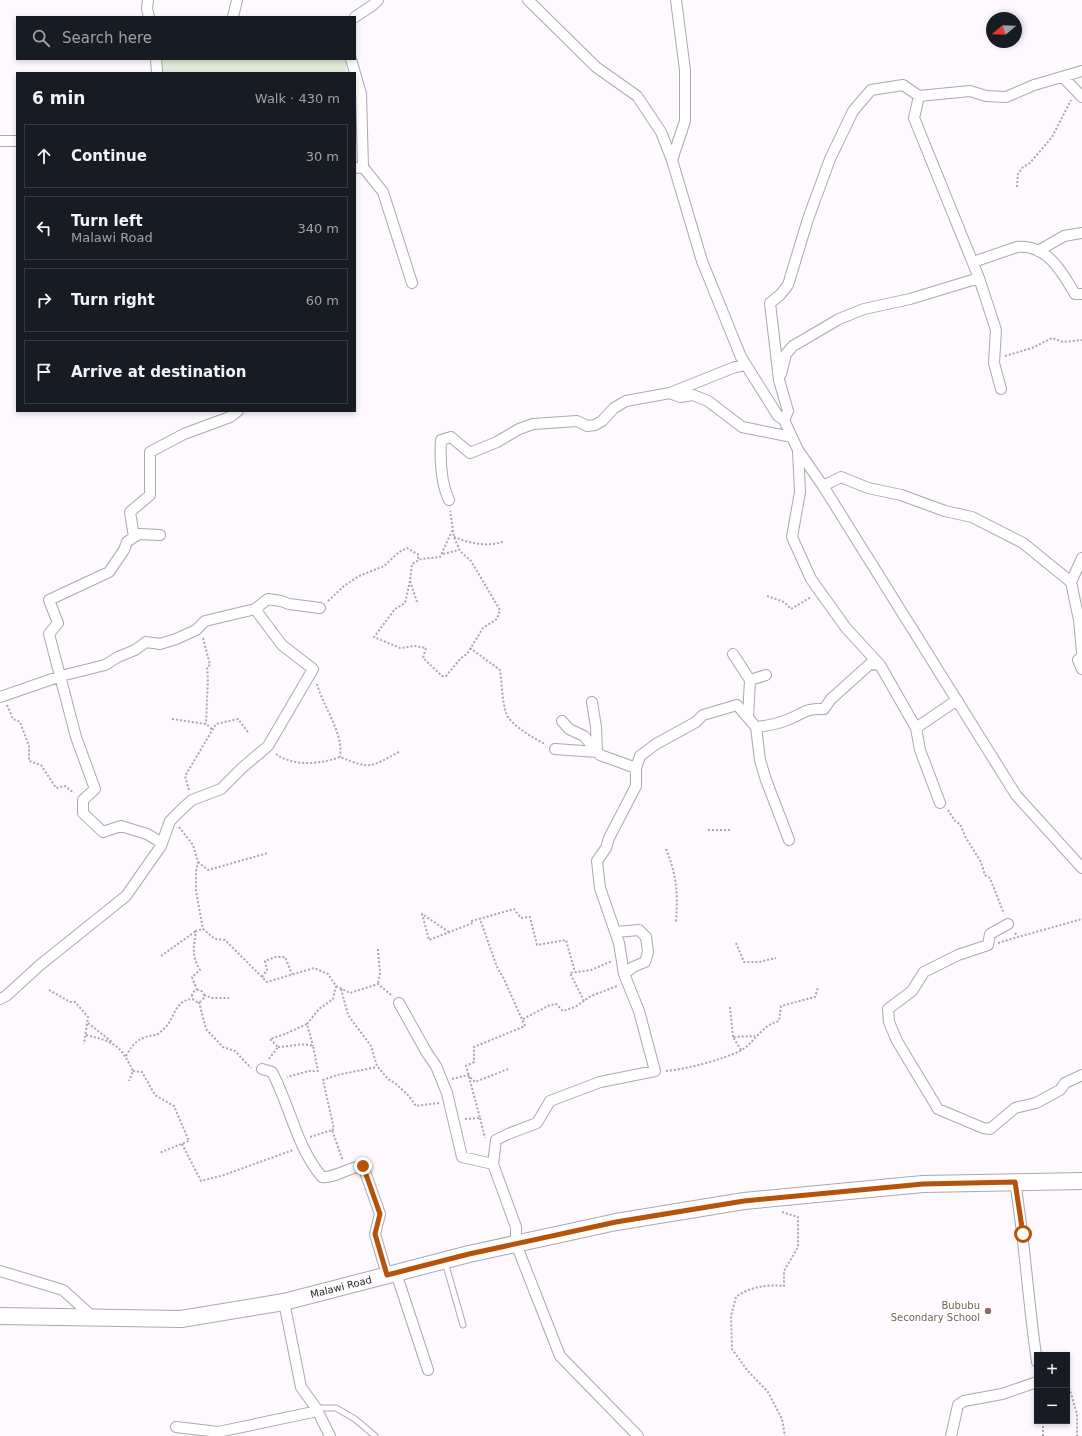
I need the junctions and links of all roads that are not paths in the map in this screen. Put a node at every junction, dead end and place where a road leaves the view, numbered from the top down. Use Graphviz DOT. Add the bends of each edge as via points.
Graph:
graph roads {
  1 [pos="148,0"];
  2 [pos="237,0"];
  3 [pos="378,0"];
  4 [pos="528,0"];
  5 [pos="676,0"];
  6 [pos="149,16"];
  7 [pos="233,16"];
  8 [pos="356,16"];
  9 [pos="156,60"];
  10 [pos="351,60"];
  11 [pos="1082,71"];
  12 [pos="157,72"];
  13 [pos="355,72"];
  14 [pos="356,76"];
  15 [pos="1063,77"];
  16 [pos="1081,95"];
  17 [pos="919,96"];
  18 [pos="0,141"];
  19 [pos="16,141"];
  20 [pos="672,160"];
  21 [pos="359,167"];
  22 [pos="1082,233"];
  23 [pos="1038,251"];
  24 [pos="973,262"];
  25 [pos="979,278"];
  26 [pos="412,283"];
  27 [pos="1082,294"];
  28 [pos="745,366"];
  29 [pos="779,380"];
  30 [pos="1001,389"];
  31 [pos="670,393"];
  32 [pos="237,412"];
  33 [pos="784,420"];
  34 [pos="792,437"];
  35 [pos="798,450"];
  36 [pos="823,486"];
  37 [pos="449,500"];
  38 [pos="160,535"];
  39 [pos="134,537"];
  40 [pos="1082,558"];
  41 [pos="1071,582"];
  42 [pos="320,608"];
  43 [pos="255,609"];
  44 [pos="1082,652"];
  45 [pos="733,654"];
  46 [pos="1082,656"];
  47 [pos="880,665"];
  48 [pos="1082,669"];
  49 [pos="766,675"];
  50 [pos="61,676"];
  51 [pos="750,680"];
  52 [pos="2,696"];
  53 [pos="956,700"];
  54 [pos="592,702"];
  55 [pos="748,718"];
  56 [pos="562,721"];
  57 [pos="756,726"];
  58 [pos="916,728"];
  59 [pos="555,749"];
  60 [pos="597,752"];
  61 [pos="636,768"];
  62 [pos="940,803"];
  63 [pos="789,840"];
  64 [pos="162,843"];
  65 [pos="1082,868"];
  66 [pos="1008,924"];
  67 [pos="616,932"];
  68 [pos="626,978"];
  69 [pos="0,999"];
  70 [pos="399,1003"];
  71 [pos="262,1069"];
  72 [pos="1082,1074"];
  73 [pos="493,1164"];
  74 [pos="1082,1181"];
  75 [pos="1015,1182"];
  76 [pos="516,1244"];
  77 [pos="445,1260"];
  78 [pos="0,1271"];
  79 [pos="391,1274"];
  80 [pos="284,1302"];
  81 [pos="0,1316"];
  82 [pos="94,1318"];
  83 [pos="463,1325"];
  84 [pos="1035,1352"];
  85 [pos="428,1370"];
  86 [pos="1034,1383"];
  87 [pos="317,1410"];
  88 [pos="176,1427"];
  89 [pos="330,1436"];
  90 [pos="375,1436"];
  91 [pos="638,1436"];
  92 [pos="952,1436"];
  1 -- 6 [label="street"];
  2 -- 7 [label="street"];
  3 -- 8 [label="street"];
  4 -- 20 [label="street" via="596,67 637,96 661,132"];
  5 -- 20 [label="street" via="685,70 685,121"];
  9 -- 12 [label="street"];
  10 -- 13 [label="street"];
  11 -- 15 [label="street"];
  14 -- 21 [label="street" via="361,94"];
  15 -- 16 [label="street"];
  15 -- 17 [label="street" via="1034,85 1006,97 986,96 970,91"];
  17 -- 24 [label="street" via="914,118"];
  17 -- 29 [label="street" via="903,85 871,90 853,111 830,160 808,218 788,285 770,303"];
  18 -- 19 [label="street"];
  20 -- 28 [label="street" via="702,261"];
  21 -- 26 [label="street" via="383,192"];
  22 -- 23 [label="street" via="1064,236"];
  23 -- 24 [label="street" via="1016,247"];
  23 -- 27 [label="street" via="1050,258 1059,268 1075,294"];
  24 -- 25 [label="street"];
  25 -- 29 [label="street" via="917,297 864,309 839,319 793,346 786,354"];
  25 -- 30 [label="street" via="996,330 994,359"];
  28 -- 31 [label="street" via="735,367"];
  28 -- 33 [label="street" via="778,416"];
  29 -- 33 [label="street" via="788,411"];
  31 -- 34 [label="street" via="680,397 693,395 708,401 742,427"];
  31 -- 37 [label="street" via="626,401 595,425 587,426 577,421 533,424 470,453 451,437 441,440 445,492"];
  32 -- 39 [label="street" via="230,417 184,434 150,452 150,495 130,512"];
  33 -- 34 [label="street"];
  34 -- 35 [label="street"];
  35 -- 36 [label="street"];
  35 -- 47 [label="street" via="800,492 792,537 820,591 846,628"];
  36 -- 41 [label="street" via="841,477 868,488 901,494 945,511 972,518 1023,543"];
  36 -- 53 [label="street"];
  38 -- 39 [label="street" via="139,534"];
  39 -- 50 [label="street" via="127,542 109,572 49,600 58,623 50,634"];
  40 -- 41 [label="street"];
  41 -- 44 [label="street" via="1079,620"];
  42 -- 43 [label="street" via="268,599"];
  43 -- 50 [label="street" via="205,621 198,628 176,639 160,644 146,642 105,665"];
  43 -- 64 [label="street" via="282,646 313,669 268,746 221,789 192,800 170,821"];
  45 -- 51 [label="street"];
  46 -- 48 [label="street" via="1078,660"];
  47 -- 57 [label="street" via="870,664 831,699 824,709 811,709 768,726"];
  47 -- 58 [label="street"];
  49 -- 51 [label="street"];
  50 -- 52 [label="street"];
  50 -- 64 [label="street" via="76,738 94,788 83,800 83,813 103,832 121,826 148,834"];
  51 -- 55 [label="street"];
  53 -- 58 [label="street"];
  53 -- 65 [label="street" via="1016,794"];
  54 -- 60 [label="street"];
  55 -- 57 [label="street"];
  55 -- 61 [label="street" via="737,705 703,716 640,756"];
  56 -- 60 [label="street" via="569,729 584,736"];
  57 -- 63 [label="street" via="760,760"];
  58 -- 62 [label="street" via="920,750"];
  59 -- 60 [label="street"];
  60 -- 61 [label="street" via="605,758"];
  61 -- 67 [label="street" via="636,786 597,861 600,888"];
  64 -- 69 [label="street" via="126,896"];
  66 -- 72 [label="street" via="990,934 988,945 958,955 924,972 912,991 888,1009 889,1022 897,1041 938,1109 983,1128 990,1129 1015,1108 1036,1103"];
  67 -- 68 [label="street"];
  67 -- 68 [label="street" via="639,930 646,937 648,952 645,962 633,967"];
  68 -- 73 [label="street" via="639,1011 655,1071 600,1082 550,1101 537,1123 496,1140"];
  70 -- 73 [label="street" via="436,1066 449,1101 462,1157"];
  71 -- 79 [label="street" via="272,1072 302,1143 322,1177 327,1178 347,1169 363,1166 380,1214 375,1234"];
  73 -- 76 [label="street" via="516,1227"];
  74 -- 75 [label="main road, Malawi Road"];
  75 -- 76 [label="main road, Malawi Road" via="923,1184 744,1201 616,1222"];
  75 -- 84 [label="street" via="1023,1226 1030,1318"];
  76 -- 77 [label="main road, Malawi Road"];
  76 -- 91 [label="street" via="560,1356"];
  77 -- 79 [label="main road, Malawi Road"];
  77 -- 83 [label="lane"];
  78 -- 82 [label="street" via="63,1290"];
  79 -- 80 [label="main road, Malawi Road"];
  79 -- 85 [label="street"];
  80 -- 82 [label="main road, Malawi Road" via="181,1319"];
  80 -- 87 [label="street" via="301,1387"];
  81 -- 82 [label="main road, Malawi Road"];
  86 -- 92 [label="street" via="1002,1394 964,1401 958,1405"];
  87 -- 88 [label="street" via="218,1432"];
  87 -- 89 [label="street"];
  87 -- 90 [label="lane" via="336,1408 355,1419"];
}
